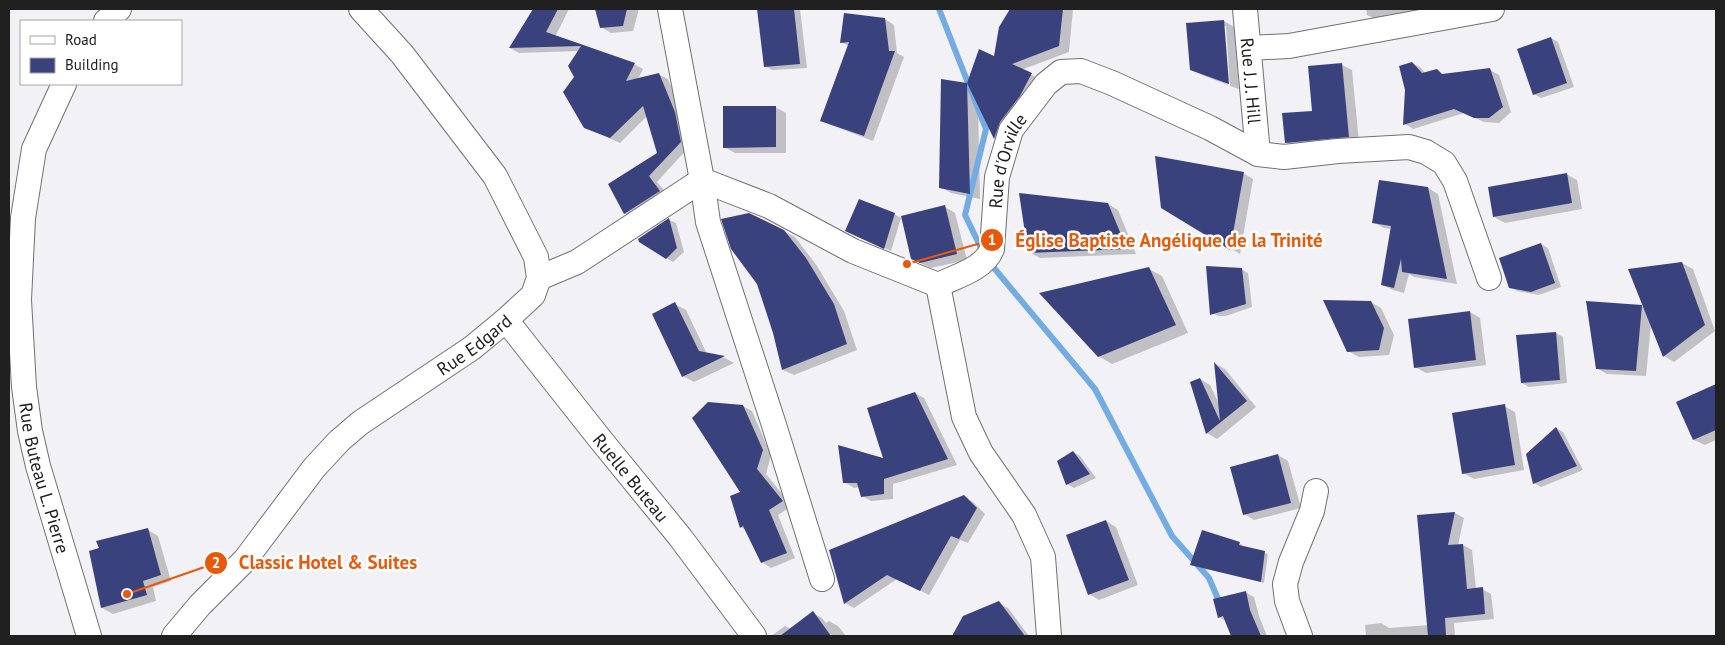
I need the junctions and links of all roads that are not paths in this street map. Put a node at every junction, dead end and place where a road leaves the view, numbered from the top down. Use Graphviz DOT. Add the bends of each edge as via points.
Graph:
graph roads {
  1 [pos="119,9"];
  2 [pos="361,9"];
  3 [pos="670,9"];
  4 [pos="1245,9"];
  5 [pos="1492,9"];
  6 [pos="107,20"];
  7 [pos="1249,48"];
  8 [pos="64,85"];
  9 [pos="1258,154"];
  10 [pos="702,180"];
  11 [pos="540,278"];
  12 [pos="1489,278"];
  13 [pos="938,284"];
  14 [pos="506,320"];
  15 [pos="1316,492"];
  16 [pos="822,579"];
  17 [pos="89,636"];
  18 [pos="174,636"];
  19 [pos="754,636"];
  20 [pos="1049,636"];
  21 [pos="1300,636"];
  1 -- 6 [label="street"];
  2 -- 11 [label="street" via="402,54 495,176 536,257"];
  3 -- 10 [label="street"];
  4 -- 7 [label="street, Rue J. J. Hill"];
  5 -- 7 [label="street" via="1289,46"];
  7 -- 9 [label="street, Rue J. J. Hill"];
  8 -- 17 [label="street, Rue Buteau L. Pierre" via="34,149 23,218 19,300 30,431"];
  9 -- 12 [label="street" via="1284,157 1409,147 1426,152 1444,163 1455,181"];
  9 -- 13 [label="street, Rue d'Orville" via="1112,83 1081,71 1061,72 1046,84 1011,130 997,177 992,248 985,260"];
  10 -- 11 [label="street" via="577,262"];
  10 -- 13 [label="street" via="769,206 853,251"];
  10 -- 16 [label="street" via="708,222"];
  11 -- 14 [label="street, Rue Edgard" via="533,295"];
  13 -- 20 [label="street" via="964,417 981,453 1024,515 1043,557"];
  14 -- 18 [label="street, Rue Edgard" via="472,348 340,441 314,468 245,560"];
  14 -- 19 [label="street, Ruelle Buteau" via="680,537"];
  15 -- 21 [label="street" via="1285,584 1287,601"];
}
